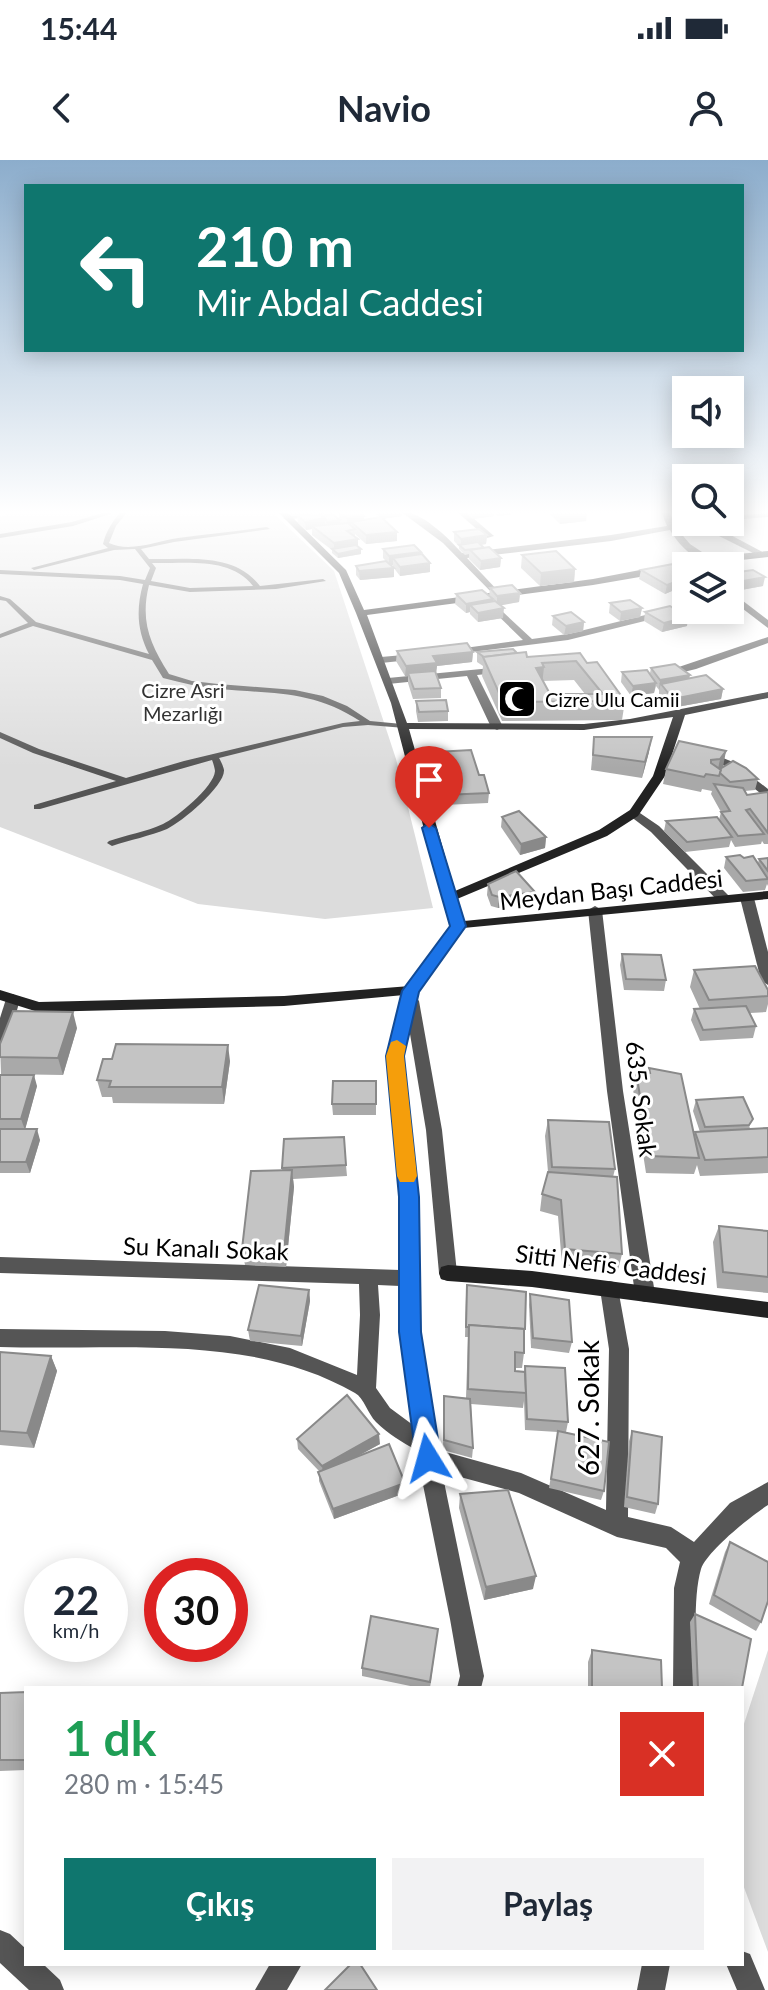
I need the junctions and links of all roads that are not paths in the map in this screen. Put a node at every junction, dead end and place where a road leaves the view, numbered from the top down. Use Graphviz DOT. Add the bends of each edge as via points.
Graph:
graph roads {
  1 [pos="144,596"];
  2 [pos="354,596"];
  3 [pos="480,596"];
  4 [pos="483,596"];
  5 [pos="0,598"];
  6 [pos="744,606"];
  7 [pos="672,612"];
  8 [pos="361,613"];
  9 [pos="33,624"];
  10 [pos="768,625"];
  11 [pos="0,636"];
  12 [pos="768,640"];
  13 [pos="530,642"];
  14 [pos="436,654"];
  15 [pos="422,656"];
  16 [pos="155,658"];
  17 [pos="381,660"];
  18 [pos="516,669"];
  19 [pos="471,673"];
  20 [pos="645,676"];
  21 [pos="388,681"];
  22 [pos="768,695"];
  23 [pos="621,709"];
  24 [pos="681,710"];
  25 [pos="630,722"];
  26 [pos="368,723"];
  27 [pos="402,726"];
  28 [pos="497,727"];
  29 [pos="0,735"];
  30 [pos="669,742"];
  31 [pos="215,758"];
  32 [pos="751,779"];
  33 [pos="768,779"];
  34 [pos="125,781"];
  35 [pos="768,795"];
  36 [pos="37,807"];
  37 [pos="634,813"];
  38 [pos="112,843"];
  39 [pos="768,895"];
  40 [pos="449,898"];
  41 [pos="747,898"];
  42 [pos="724,899"];
  43 [pos="595,910"];
  44 [pos="458,926"];
  45 [pos="768,980"];
  46 [pos="410,991"];
  47 [pos="6,997"];
  48 [pos="0,1044"];
  49 [pos="0,1265"];
  50 [pos="368,1277"];
  51 [pos="410,1278"];
  52 [pos="610,1289"];
  53 [pos="645,1294"];
  54 [pos="768,1310"];
  55 [pos="0,1338"];
  56 [pos="366,1388"];
  57 [pos="428,1452"];
  58 [pos="768,1493"];
  59 [pos="617,1526"];
  60 [pos="692,1560"];
  61 [pos="470,1686"];
  62 [pos="685,1686"];
  63 [pos="0,1944"];
  64 [pos="287,1966"];
  65 [pos="656,1966"];
  66 [pos="741,1966"];
  67 [pos="50,1990"];
  68 [pos="269,1990"];
  69 [pos="651,1990"];
  70 [pos="751,1990"];
  1 -- 16 [label="lane" via="142,634"];
  2 -- 8 [label="street"];
  3 -- 8 [label="street"];
  4 -- 13 [label="street"];
  5 -- 9 [label="lane"];
  6 -- 10 [label="street"];
  7 -- 13 [label="street" via="556,644"];
  8 -- 17 [label="street"];
  9 -- 11 [label="lane"];
  9 -- 16 [label="lane"];
  12 -- 20 [label="street" via="692,667"];
  13 -- 14 [label="street"];
  15 -- 17 [label="street"];
  16 -- 26 [label="lane" via="166,676 178,680 308,693 353,711"];
  17 -- 21 [label="street"];
  18 -- 19 [label="street"];
  19 -- 21 [label="street"];
  19 -- 28 [label="street"];
  21 -- 27 [label="street"];
  22 -- 24 [label="street"];
  23 -- 25 [label="street"];
  24 -- 25 [label="street"];
  24 -- 30 [label="street"];
  25 -- 28 [label="street"];
  26 -- 27 [label="lane"];
  26 -- 31 [label="lane"];
  27 -- 28 [label="street"];
  27 -- 40 [label="street"];
  29 -- 34 [label="lane"];
  30 -- 32 [label="street" via="713,756"];
  30 -- 37 [label="street" via="659,776"];
  31 -- 34 [label="lane"];
  31 -- 38 [label="lane" via="218,776 184,813 168,825"];
  32 -- 33 [label="street"];
  32 -- 35 [label="street"];
  34 -- 36 [label="lane"];
  37 -- 40 [label="street" via="603,833"];
  37 -- 42 [label="street"];
  39 -- 41 [label="street, Meydan Başı Caddesi"];
  40 -- 44 [label="street"];
  41 -- 42 [label="street, Meydan Başı Caddesi"];
  41 -- 45 [label="street"];
  42 -- 43 [label="street, Meydan Başı Caddesi"];
  43 -- 44 [label="street, Meydan Başı Caddesi"];
  43 -- 53 [label="street, 635. Sokak"];
  44 -- 46 [label="street"];
  46 -- 47 [label="street" via="168,1006 38,1007"];
  46 -- 51 [label="street" via="395,1056 409,1197"];
  46 -- 52 [label="street, Sitti Nefis Caddesi" via="434,1130 448,1273"];
  47 -- 48 [label="street"];
  49 -- 50 [label="street, Su Kanalı Sokak"];
  50 -- 51 [label="street, Su Kanalı Sokak"];
  50 -- 56 [label="street"];
  51 -- 57 [label="street" via="410,1332"];
  52 -- 53 [label="street, Sitti Nefis Caddesi"];
  52 -- 59 [label="street, 627. Sokak" via="619,1349"];
  53 -- 54 [label="street, Sitti Nefis Caddesi"];
  55 -- 56 [label="street" via="181,1339 264,1350"];
  56 -- 57 [label="street" via="371,1403"];
  57 -- 59 [label="street" via="521,1483"];
  57 -- 61 [label="street" via="462,1619"];
  58 -- 60 [label="street" via="738,1511"];
  59 -- 60 [label="street" via="671,1538"];
  60 -- 62 [label="street" via="686,1588"];
  63 -- 67 [label="street"];
  64 -- 68 [label="street"];
  65 -- 69 [label="street"];
  66 -- 70 [label="street"];
}
